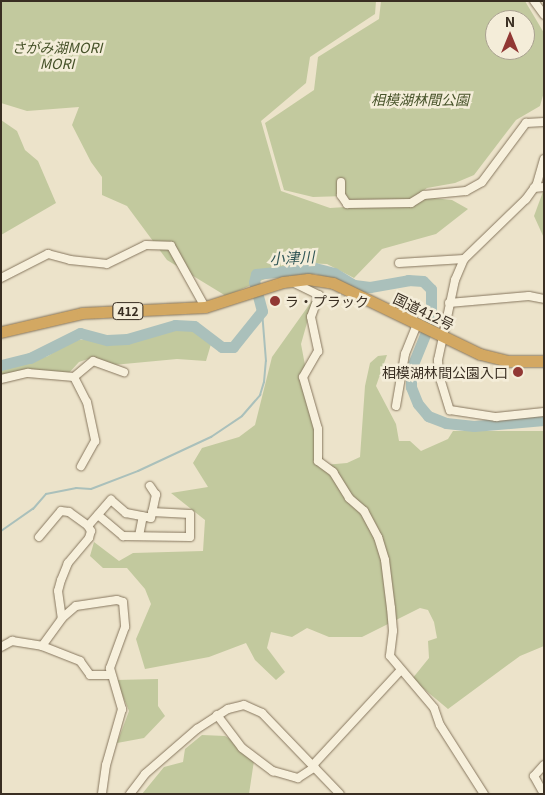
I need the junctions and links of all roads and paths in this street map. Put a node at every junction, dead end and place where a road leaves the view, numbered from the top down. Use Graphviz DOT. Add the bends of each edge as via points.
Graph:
graph roads {
  1 [pos="534,1"];
  2 [pos="544,15"];
  3 [pos="544,122"];
  4 [pos="544,159"];
  5 [pos="341,182"];
  6 [pos="544,187"];
  7 [pos="534,188"];
  8 [pos="464,259"];
  9 [pos="399,263"];
  10 [pos="1,278"];
  11 [pos="289,280"];
  12 [pos="544,299"];
  13 [pos="449,303"];
  14 [pos="205,307"];
  15 [pos="428,330"];
  16 [pos="1,332"];
  17 [pos="544,361"];
  18 [pos="124,372"];
  19 [pos="74,377"];
  20 [pos="1,379"];
  21 [pos="396,406"];
  22 [pos="544,412"];
  23 [pos="81,466"];
  24 [pos="150,486"];
  25 [pos="152,512"];
  26 [pos="98,515"];
  27 [pos="143,516"];
  28 [pos="88,526"];
  29 [pos="139,536"];
  30 [pos="39,537"];
  31 [pos="62,618"];
  32 [pos="42,646"];
  33 [pos="1,647"];
  34 [pos="400,671"];
  35 [pos="111,675"];
  36 [pos="217,715"];
  37 [pos="544,765"];
  38 [pos="314,766"];
  39 [pos="102,794"];
  40 [pos="130,794"];
  41 [pos="340,794"];
  42 [pos="484,794"];
  43 [pos="544,794"];
  1 -- 2 [label="street"];
  3 -- 5 [label="street" via="526,123 482,182 466,191 424,195 411,203 347,204 341,195"];
  4 -- 7 [label="street"];
  6 -- 7 [label="street"];
  7 -- 8 [label="street"];
  8 -- 9 [label="street"];
  8 -- 13 [label="street"];
  10 -- 14 [label="street" via="48,254 107,264 146,245 171,246"];
  11 -- 14 [label="highway, 国道412号 / 412"];
  11 -- 15 [label="highway, 国道412号 / 412" via="315,279 333,284"];
  11 -- 34 [label="street" via="318,295 312,315 318,350 302,377 318,429 318,461 333,472 349,498 364,511 378,537 385,560 391,608 390,656"];
  12 -- 13 [label="street" via="528,296"];
  13 -- 15 [label="street"];
  14 -- 16 [label="highway, 国道412号 / 412" via="82,313"];
  15 -- 17 [label="highway, 国道412号 / 412" via="495,358"];
  15 -- 21 [label="street" via="405,354"];
  15 -- 22 [label="street" via="450,410 496,417"];
  18 -- 19 [label="street" via="93,361"];
  19 -- 20 [label="street" via="28,373"];
  19 -- 23 [label="street" via="88,402 95,441"];
  24 -- 25 [label="street" via="156,495"];
  25 -- 27 [label="street" via="151,518"];
  25 -- 29 [label="street" via="190,514 190,537"];
  26 -- 27 [label="street" via="111,500 126,513"];
  26 -- 28 [label="street"];
  26 -- 29 [label="street" via="116,532"];
  27 -- 29 [label="street"];
  28 -- 30 [label="street" via="61,510"];
  28 -- 31 [label="street" via="89,538 68,563 61,580 58,591"];
  31 -- 32 [label="street"];
  31 -- 35 [label="street" via="78,606 117,600 123,602 125,627 112,658"];
  32 -- 33 [label="street" via="12,641"];
  32 -- 35 [label="street" via="80,661 90,675"];
  34 -- 38 [label="street"];
  34 -- 42 [label="street" via="434,708 440,725"];
  35 -- 39 [label="street" via="122,709 106,765"];
  36 -- 38 [label="street" via="236,706 257,709"];
  36 -- 38 [label="street" via="242,748 273,770 298,778"];
  36 -- 40 [label="street" via="145,774"];
  37 -- 43 [label="street" via="534,776"];
  38 -- 41 [label="street"];
}
